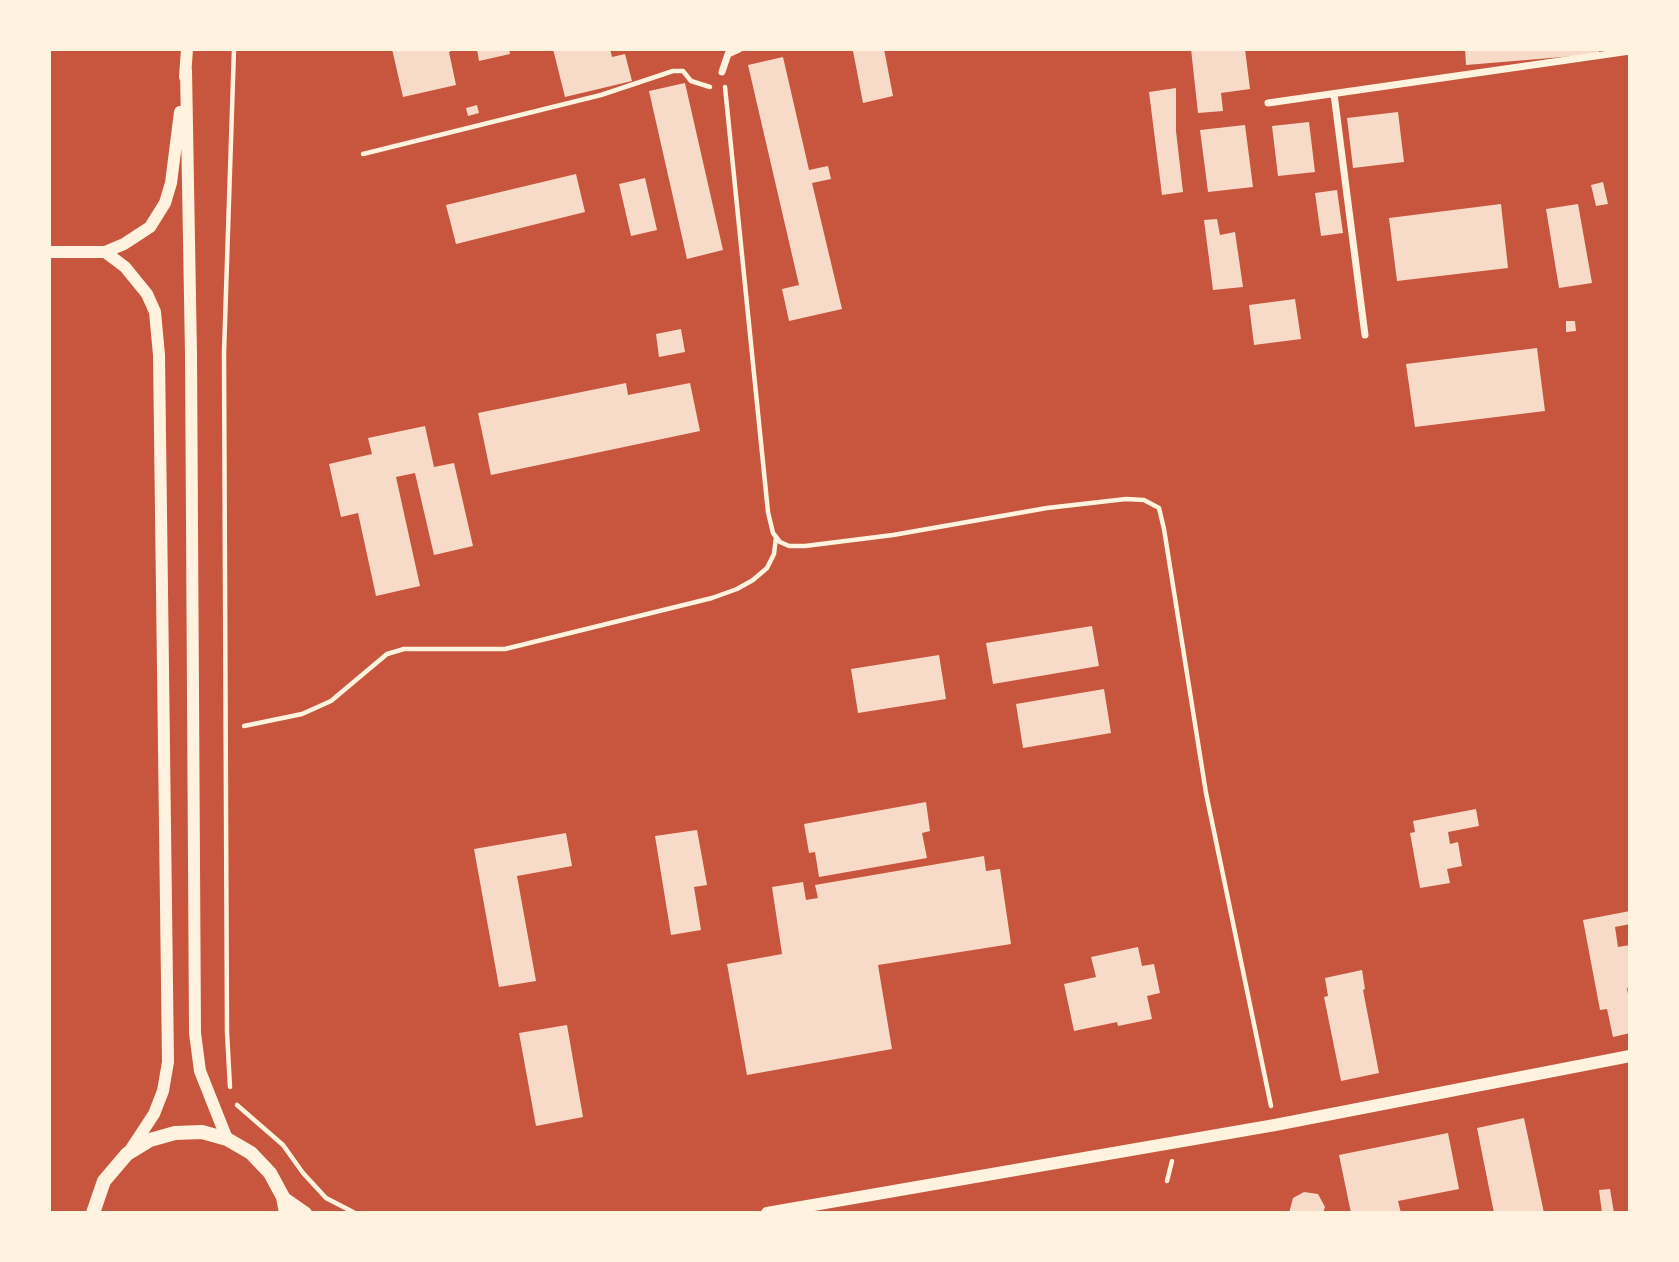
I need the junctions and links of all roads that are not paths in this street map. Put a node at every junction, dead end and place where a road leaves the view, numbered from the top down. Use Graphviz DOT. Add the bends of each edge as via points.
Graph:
graph roads {
  1 [pos="187,49"];
  2 [pos="739,49"];
  3 [pos="1630,51"];
  4 [pos="186,70"];
  5 [pos="722,72"];
  6 [pos="1334,94"];
  7 [pos="1268,103"];
  8 [pos="49,252"];
  9 [pos="105,252"];
  10 [pos="1365,335"];
  11 [pos="1630,1056"];
  12 [pos="227,1139"];
  13 [pos="127,1154"];
  14 [pos="283,1197"];
  15 [pos="93,1213"];
  16 [pos="286,1213"];
  17 [pos="306,1213"];
  18 [pos="766,1213"];
  1 -- 4 [label="street"];
  2 -- 5 [label="street" via="728,54"];
  3 -- 6 [label="street"];
  4 -- 9 [label="street" via="165,203 150,226"];
  4 -- 12 [label="street" via="195,1033 200,1071"];
  6 -- 7 [label="street"];
  6 -- 10 [label="street"];
  8 -- 9 [label="street"];
  9 -- 13 [label="street" via="125,267 147,294 155,312 159,355 168,1062 154,1114"];
  11 -- 18 [label="street" via="1275,1125"];
  12 -- 13 [label="main road" via="202,1132 175,1133 150,1140"];
  12 -- 14 [label="main road" via="251,1153 270,1173"];
  13 -- 15 [label="main road" via="104,1181"];
  14 -- 16 [label="main road"];
  14 -- 17 [label="street"];
}
